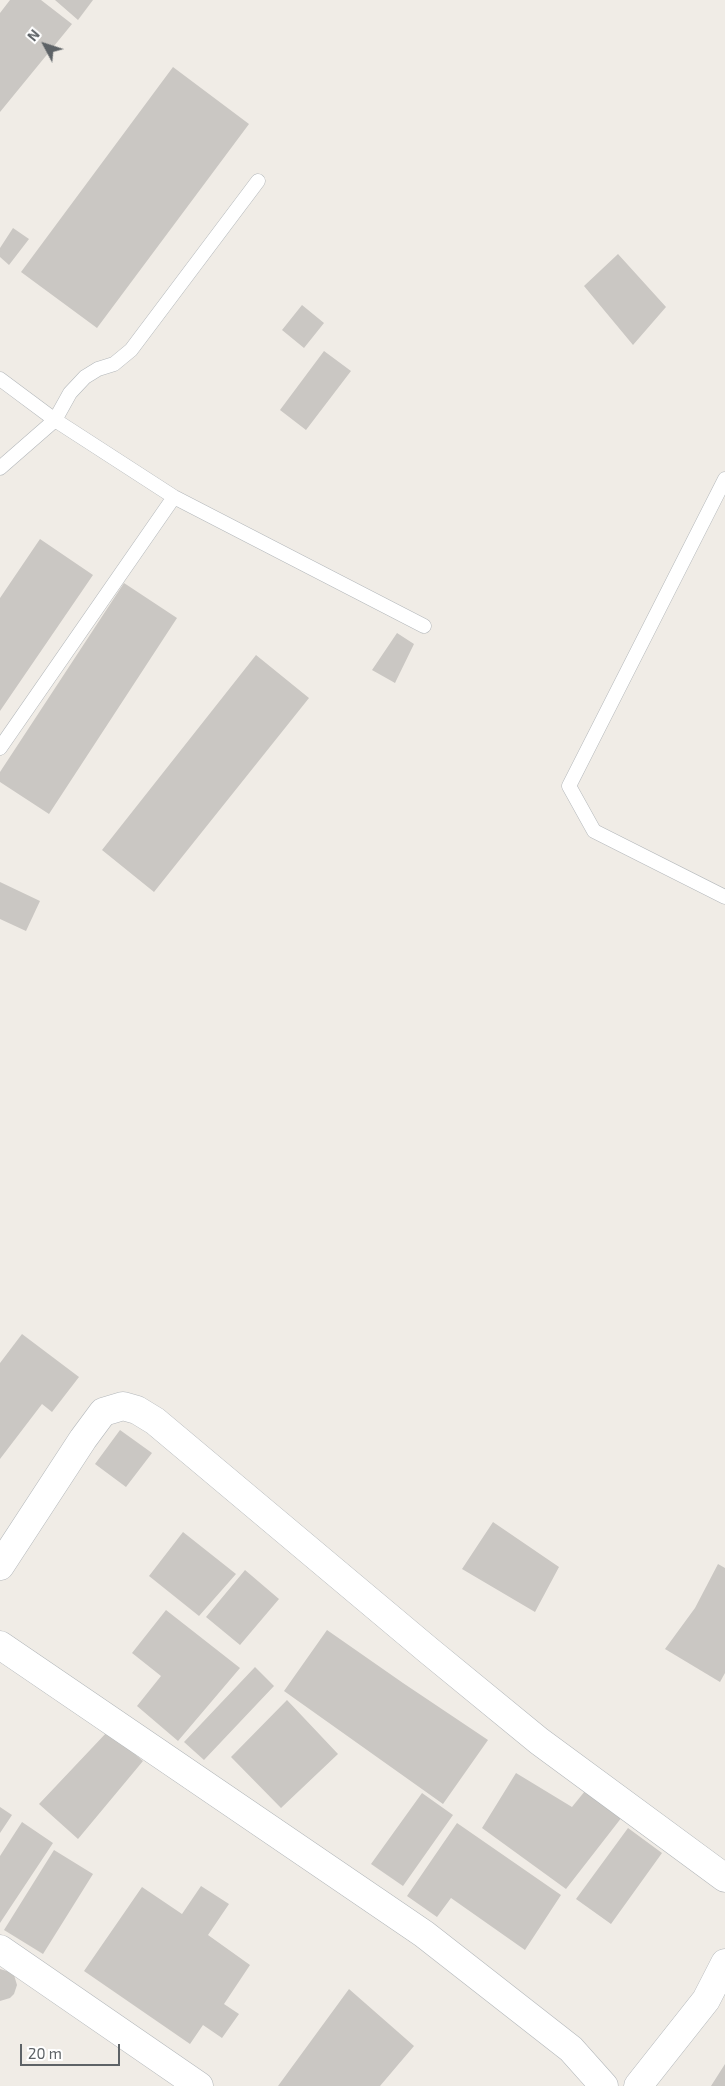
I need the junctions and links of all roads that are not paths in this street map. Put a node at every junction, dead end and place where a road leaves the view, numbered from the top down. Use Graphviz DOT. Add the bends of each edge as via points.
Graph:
graph roads {
  1 [pos="258,181"];
  2 [pos="0,379"];
  3 [pos="55,420"];
  4 [pos="0,468"];
  5 [pos="725,480"];
  6 [pos="174,497"];
  7 [pos="424,626"];
  8 [pos="0,748"];
  9 [pos="725,897"];
  10 [pos="0,1566"];
  11 [pos="0,1645"];
  12 [pos="725,1878"];
  13 [pos="0,1949"];
  14 [pos="725,1963"];
  15 [pos="198,2086"];
  16 [pos="604,2086"];
  17 [pos="638,2086"];
  1 -- 3 [label="lane" via="131,350 114,364 85,377 70,393"];
  2 -- 3 [label="lane"];
  3 -- 4 [label="lane"];
  3 -- 6 [label="lane"];
  5 -- 9 [label="lane" via="569,786 594,830"];
  6 -- 7 [label="lane"];
  6 -- 8 [label="lane"];
  10 -- 12 [label="street" via="103,1412 123,1406 137,1410 155,1421 539,1740"];
  11 -- 16 [label="street" via="424,1934 571,2049"];
  13 -- 15 [label="street"];
  14 -- 17 [label="street" via="706,2000"];
}
